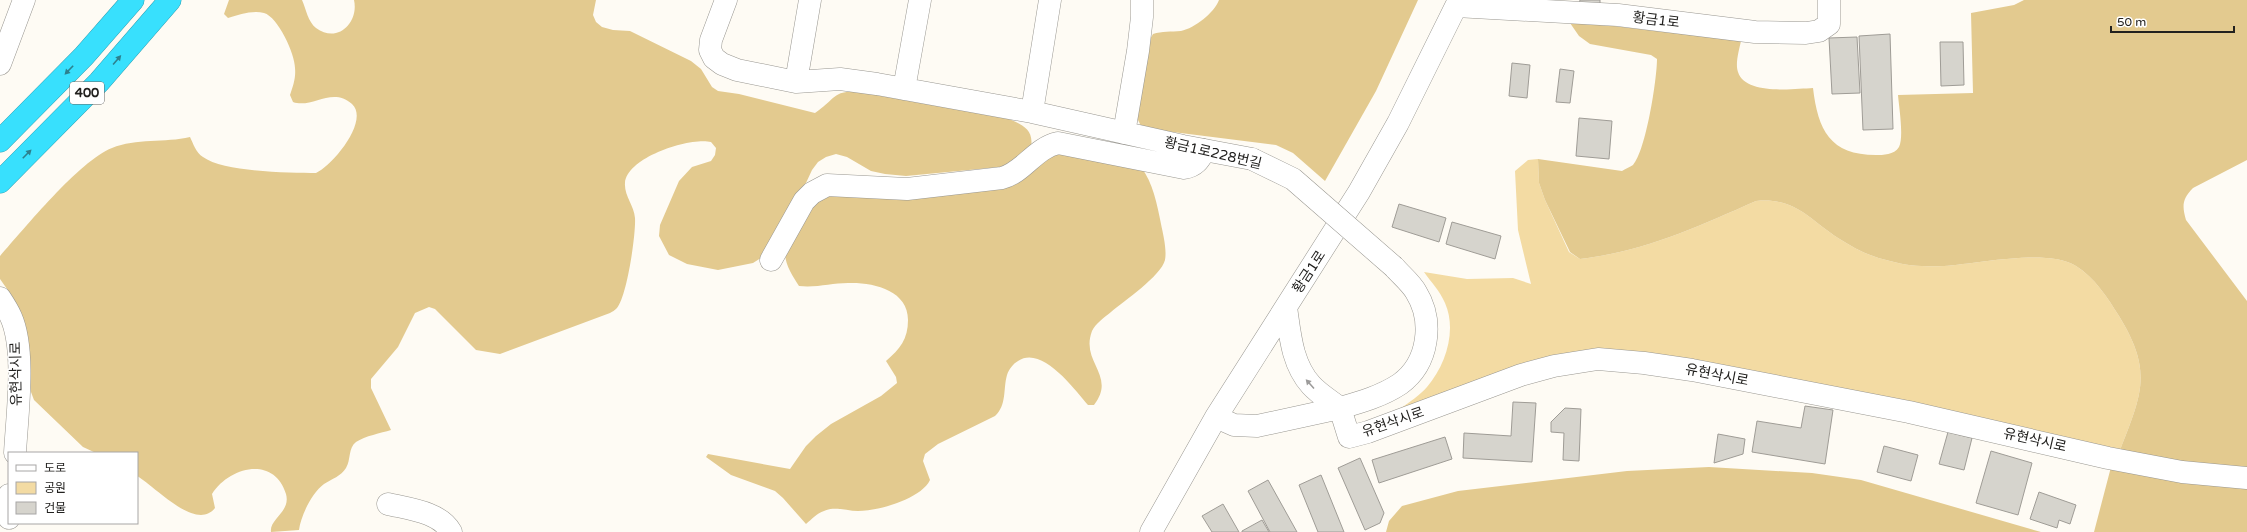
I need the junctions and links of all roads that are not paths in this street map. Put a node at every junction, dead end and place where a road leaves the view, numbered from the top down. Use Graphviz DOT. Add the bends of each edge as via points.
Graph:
graph roads {
  1 [pos="24,0"];
  2 [pos="133,0"];
  3 [pos="170,0"];
  4 [pos="726,0"];
  5 [pos="810,0"];
  6 [pos="920,0"];
  7 [pos="1050,0"];
  8 [pos="1142,0"];
  9 [pos="1829,0"];
  10 [pos="1458,3"];
  11 [pos="0,64"];
  12 [pos="796,82"];
  13 [pos="904,88"];
  14 [pos="1032,112"];
  15 [pos="1124,133"];
  16 [pos="0,141"];
  17 [pos="1205,150"];
  18 [pos="0,182"];
  19 [pos="771,260"];
  20 [pos="0,298"];
  21 [pos="1286,307"];
  22 [pos="1340,408"];
  23 [pos="1216,417"];
  24 [pos="15,452"];
  25 [pos="2247,478"];
  26 [pos="388,504"];
  27 [pos="451,532"];
  28 [pos="1151,532"];
  1 -- 11 [label="street"];
  2 -- 16 [label="highway, 400, one-way" via="84,56"];
  18 -- 3 [label="highway, 400, one-way" via="99,82"];
  4 -- 12 [label="street, 황금1로228번길" via="711,40 710,50 714,58 737,70"];
  5 -- 12 [label="street"];
  6 -- 13 [label="street"];
  7 -- 14 [label="street"];
  8 -- 15 [label="street" via="1138,51"];
  9 -- 10 [label="street, 황금1로" via="1829,24 1819,31 1806,33 1755,32 1618,15"];
  10 -- 21 [label="street, 황금1로" via="1398,123 1366,180"];
  12 -- 13 [label="street, 황금1로228번길" via="840,79"];
  13 -- 14 [label="street, 황금1로228번길"];
  14 -- 15 [label="street, 황금1로228번길"];
  15 -- 17 [label="street, 황금1로228번길"];
  17 -- 19 [label="street" via="1196,164 1184,168 1058,143 1043,149 1016,172 1002,178 907,189 827,185 804,201"];
  17 -- 22 [label="street, 황금1로228번길, bridge" via="1252,159 1293,179 1394,267 1416,292 1424,310 1427,326 1425,344 1412,372 1388,391"];
  20 -- 24 [label="street, 유현삭시로" via="11,317 18,345"];
  22 -- 21 [label="street, one-way" via="1312,386 1302,374 1292,346"];
  21 -- 23 [label="street, 황금1로"];
  22 -- 23 [label="street" via="1257,426 1234,425"];
  22 -- 25 [label="street, 유현삭시로" via="1349,437 1547,368 1598,359 1644,362 1902,411 2108,458 2182,472"];
  23 -- 28 [label="street, 황금1로"];
  26 -- 27 [label="street" via="434,516 447,524"];
}
